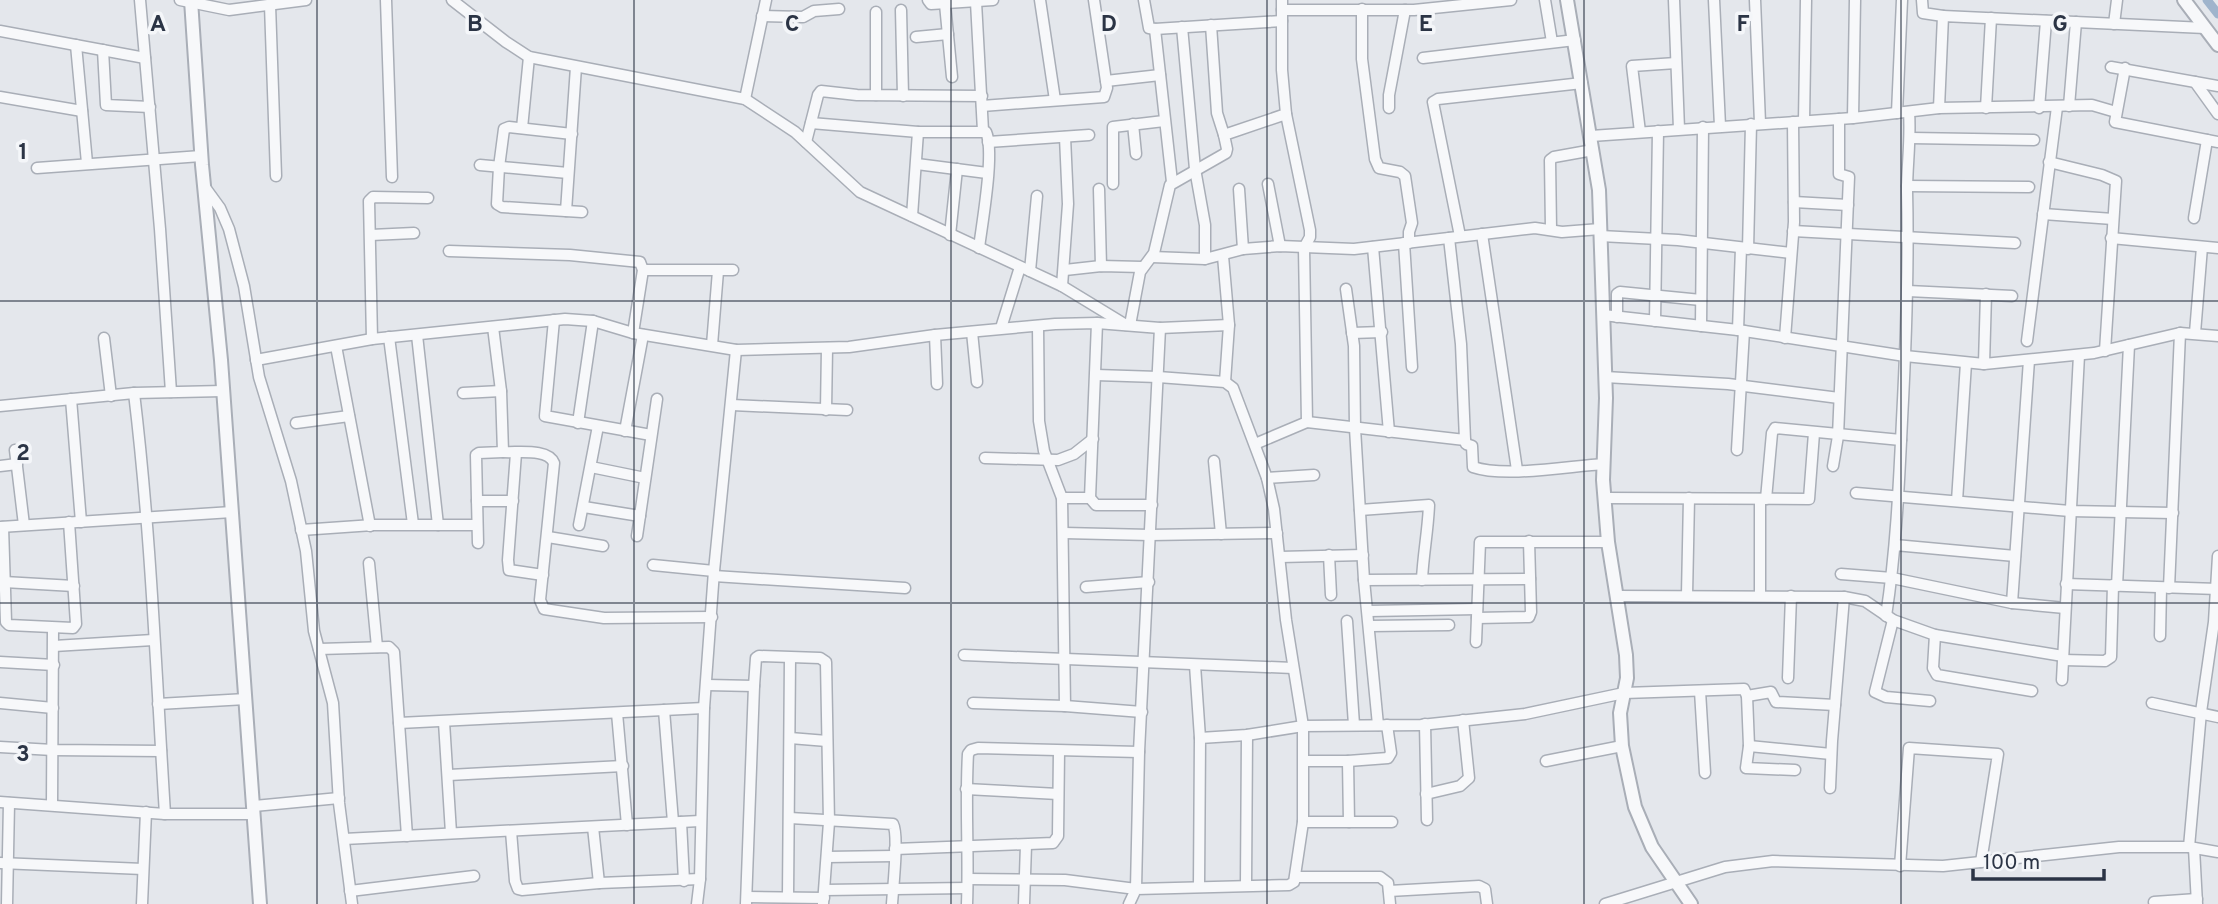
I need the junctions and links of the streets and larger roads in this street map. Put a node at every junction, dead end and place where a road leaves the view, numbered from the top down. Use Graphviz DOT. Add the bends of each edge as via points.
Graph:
graph roads {
  1 [pos="140,0"];
  2 [pos="306,0"];
  3 [pos="386,0"];
  4 [pos="452,0"];
  5 [pos="765,0"];
  6 [pos="928,0"];
  7 [pos="993,0"];
  8 [pos="1040,0"];
  9 [pos="1094,0"];
  10 [pos="1144,0"];
  11 [pos="1511,0"];
  12 [pos="1545,0"];
  13 [pos="1567,0"];
  14 [pos="1674,0"];
  15 [pos="1714,0"];
  16 [pos="1755,0"];
  17 [pos="1806,0"];
  18 [pos="1855,0"];
  19 [pos="1902,0"];
  20 [pos="1922,0"];
  21 [pos="2117,0"];
  22 [pos="2184,0"];
  23 [pos="187,1"];
  24 [pos="958,1"];
  25 [pos="976,2"];
  26 [pos="1450,3"];
  27 [pos="945,4"];
  28 [pos="270,5"];
  29 [pos="839,9"];
  30 [pos="1362,9"];
  31 [pos="901,10"];
  32 [pos="1282,10"];
  33 [pos="1405,10"];
  34 [pos="876,12"];
  35 [pos="762,16"];
  36 [pos="1943,16"];
  37 [pos="1991,18"];
  38 [pos="2046,21"];
  39 [pos="2076,22"];
  40 [pos="2114,24"];
  41 [pos="1211,25"];
  42 [pos="1182,27"];
  43 [pos="2205,28"];
  44 [pos="1155,29"];
  45 [pos="0,31"];
  46 [pos="948,34"];
  47 [pos="916,37"];
  48 [pos="1575,40"];
  49 [pos="1552,42"];
  50 [pos="76,45"];
  51 [pos="2218,45"];
  52 [pos="103,50"];
  53 [pos="529,57"];
  54 [pos="145,58"];
  55 [pos="1423,58"];
  56 [pos="1676,63"];
  57 [pos="576,67"];
  58 [pos="2111,67"];
  59 [pos="2125,68"];
  60 [pos="1160,75"];
  61 [pos="952,78"];
  62 [pos="1106,81"];
  63 [pos="2195,82"];
  64 [pos="1582,83"];
  65 [pos="2218,86"];
  66 [pos="876,95"];
  67 [pos="903,96"];
  68 [pos="0,97"];
  69 [pos="745,99"];
  70 [pos="1055,100"];
  71 [pos="982,101"];
  72 [pos="2070,106"];
  73 [pos="150,107"];
  74 [pos="2057,107"];
  75 [pos="1389,108"];
  76 [pos="1939,108"];
  77 [pos="1986,108"];
  78 [pos="2039,108"];
  79 [pos="82,111"];
  80 [pos="1909,112"];
  81 [pos="2116,112"];
  82 [pos="1897,113"];
  83 [pos="1286,114"];
  84 [pos="2218,114"];
  85 [pos="1853,118"];
  86 [pos="1839,119"];
  87 [pos="1164,121"];
  88 [pos="1799,122"];
  89 [pos="811,123"];
  90 [pos="1133,124"];
  91 [pos="1755,124"];
  92 [pos="1720,126"];
  93 [pos="1703,127"];
  94 [pos="522,128"];
  95 [pos="1679,129"];
  96 [pos="983,131"];
  97 [pos="1658,131"];
  98 [pos="918,132"];
  99 [pos="1640,132"];
  100 [pos="572,134"];
  101 [pos="1089,135"];
  102 [pos="1223,135"];
  103 [pos="1591,136"];
  104 [pos="1065,137"];
  105 [pos="1911,138"];
  106 [pos="2034,140"];
  107 [pos="2213,141"];
  108 [pos="806,142"];
  109 [pos="988,142"];
  110 [pos="1593,150"];
  111 [pos="1136,154"];
  112 [pos="201,156"];
  113 [pos="155,158"];
  114 [pos="2049,162"];
  115 [pos="87,163"];
  116 [pos="917,164"];
  117 [pos="480,165"];
  118 [pos="499,167"];
  119 [pos="37,168"];
  120 [pos="957,169"];
  121 [pos="1195,169"];
  122 [pos="568,173"];
  123 [pos="987,173"];
  124 [pos="276,176"];
  125 [pos="392,177"];
  126 [pos="1172,182"];
  127 [pos="1113,184"];
  128 [pos="1268,184"];
  129 [pos="204,186"];
  130 [pos="1907,186"];
  131 [pos="2029,187"];
  132 [pos="1100,189"];
  133 [pos="1239,190"];
  134 [pos="1037,196"];
  135 [pos="428,198"];
  136 [pos="1794,202"];
  137 [pos="1848,205"];
  138 [pos="565,211"];
  139 [pos="582,212"];
  140 [pos="2043,214"];
  141 [pos="912,216"];
  142 [pos="2194,218"];
  143 [pos="2113,219"];
  144 [pos="1550,229"];
  145 [pos="1793,231"];
  146 [pos="1600,232"];
  147 [pos="414,233"];
  148 [pos="1846,233"];
  149 [pos="1482,234"];
  150 [pos="371,235"];
  151 [pos="950,235"];
  152 [pos="1454,237"];
  153 [pos="1908,238"];
  154 [pos="2111,238"];
  155 [pos="1658,239"];
  156 [pos="1406,243"];
  157 [pos="1702,243"];
  158 [pos="2015,243"];
  159 [pos="1280,246"];
  160 [pos="1373,247"];
  161 [pos="2202,247"];
  162 [pos="979,248"];
  163 [pos="1304,248"];
  164 [pos="1744,248"];
  165 [pos="2218,248"];
  166 [pos="1242,249"];
  167 [pos="449,251"];
  168 [pos="1791,253"];
  169 [pos="1223,256"];
  170 [pos="1152,257"];
  171 [pos="1205,259"];
  172 [pos="1101,266"];
  173 [pos="1142,267"];
  174 [pos="1025,269"];
  175 [pos="643,270"];
  176 [pos="733,270"];
  177 [pos="718,271"];
  178 [pos="1065,271"];
  179 [pos="1062,286"];
  180 [pos="1346,289"];
  181 [pos="1908,291"];
  182 [pos="1986,294"];
  183 [pos="1656,295"];
  184 [pos="2012,296"];
  185 [pos="1700,300"];
  186 [pos="1603,315"];
  187 [pos="1617,317"];
  188 [pos="554,320"];
  189 [pos="593,321"];
  190 [pos="1655,321"];
  191 [pos="1097,323"];
  192 [pos="1128,325"];
  193 [pos="1038,326"];
  194 [pos="1229,326"];
  195 [pos="1701,326"];
  196 [pos="493,327"];
  197 [pos="1002,328"];
  198 [pos="1160,328"];
  199 [pos="1741,331"];
  200 [pos="972,332"];
  201 [pos="1352,332"];
  202 [pos="1382,332"];
  203 [pos="2180,333"];
  204 [pos="2195,333"];
  205 [pos="638,334"];
  206 [pos="417,335"];
  207 [pos="934,335"];
  208 [pos="2218,336"];
  209 [pos="389,337"];
  210 [pos="104,338"];
  211 [pos="1785,338"];
  212 [pos="372,340"];
  213 [pos="2026,341"];
  214 [pos="712,345"];
  215 [pos="2129,345"];
  216 [pos="336,346"];
  217 [pos="1841,347"];
  218 [pos="827,348"];
  219 [pos="736,350"];
  220 [pos="2105,351"];
  221 [pos="2080,355"];
  222 [pos="1905,356"];
  223 [pos="256,360"];
  224 [pos="2029,360"];
  225 [pos="1966,363"];
  226 [pos="1984,364"];
  227 [pos="1412,367"];
  228 [pos="1096,376"];
  229 [pos="1158,377"];
  230 [pos="1605,377"];
  231 [pos="977,382"];
  232 [pos="1226,382"];
  233 [pos="937,384"];
  234 [pos="1740,385"];
  235 [pos="171,391"];
  236 [pos="223,391"];
  237 [pos="501,391"];
  238 [pos="134,393"];
  239 [pos="463,393"];
  240 [pos="111,396"];
  241 [pos="1839,398"];
  242 [pos="657,399"];
  243 [pos="71,400"];
  244 [pos="732,405"];
  245 [pos="0,406"];
  246 [pos="826,410"];
  247 [pos="847,410"];
  248 [pos="349,416"];
  249 [pos="1307,422"];
  250 [pos="296,423"];
  251 [pos="578,423"];
  252 [pos="598,426"];
  253 [pos="1354,428"];
  254 [pos="625,431"];
  255 [pos="1389,432"];
  256 [pos="1814,433"];
  257 [pos="651,435"];
  258 [pos="1838,436"];
  259 [pos="1093,439"];
  260 [pos="1465,440"];
  261 [pos="1901,440"];
  262 [pos="1255,444"];
  263 [pos="15,450"];
  264 [pos="1737,450"];
  265 [pos="503,452"];
  266 [pos="516,453"];
  267 [pos="985,458"];
  268 [pos="1048,461"];
  269 [pos="1214,461"];
  270 [pos="17,464"];
  271 [pos="1604,464"];
  272 [pos="0,466"];
  273 [pos="591,467"];
  274 [pos="1833,467"];
  275 [pos="1517,470"];
  276 [pos="1314,475"];
  277 [pos="645,478"];
  278 [pos="1267,478"];
  279 [pos="1856,493"];
  280 [pos="1899,495"];
  281 [pos="1062,498"];
  282 [pos="1090,498"];
  283 [pos="1605,498"];
  284 [pos="1689,499"];
  285 [pos="1763,499"];
  286 [pos="477,501"];
  287 [pos="513,501"];
  288 [pos="1957,501"];
  289 [pos="1152,505"];
  290 [pos="2018,505"];
  291 [pos="584,507"];
  292 [pos="1360,510"];
  293 [pos="2070,511"];
  294 [pos="232,512"];
  295 [pos="2121,512"];
  296 [pos="2173,513"];
  297 [pos="640,516"];
  298 [pos="148,517"];
  299 [pos="69,522"];
  300 [pos="81,522"];
  301 [pos="413,524"];
  302 [pos="24,525"];
  303 [pos="438,525"];
  304 [pos="477,525"];
  305 [pos="579,525"];
  306 [pos="370,526"];
  307 [pos="1,527"];
  308 [pos="301,530"];
  309 [pos="1064,533"];
  310 [pos="1277,533"];
  311 [pos="1221,534"];
  312 [pos="1150,535"];
  313 [pos="637,536"];
  314 [pos="548,537"];
  315 [pos="1529,541"];
  316 [pos="1608,542"];
  317 [pos="478,543"];
  318 [pos="1895,545"];
  319 [pos="603,546"];
  320 [pos="1329,555"];
  321 [pos="1363,555"];
  322 [pos="1280,556"];
  323 [pos="2015,556"];
  324 [pos="2218,556"];
  325 [pos="369,562"];
  326 [pos="653,565"];
  327 [pos="714,574"];
  328 [pos="543,575"];
  329 [pos="1840,575"];
  330 [pos="1892,578"];
  331 [pos="1478,579"];
  332 [pos="1530,579"];
  333 [pos="1364,580"];
  334 [pos="1422,580"];
  335 [pos="4,582"];
  336 [pos="1149,582"];
  337 [pos="2066,584"];
  338 [pos="2115,585"];
  339 [pos="74,586"];
  340 [pos="1086,587"];
  341 [pos="905,588"];
  342 [pos="2165,588"];
  343 [pos="2217,589"];
  344 [pos="1331,595"];
  345 [pos="1687,595"];
  346 [pos="1760,595"];
  347 [pos="1617,596"];
  348 [pos="1791,596"];
  349 [pos="1844,597"];
  350 [pos="2011,603"];
  351 [pos="2065,608"];
  352 [pos="1369,611"];
  353 [pos="1477,614"];
  354 [pos="712,617"];
  355 [pos="1889,618"];
  356 [pos="1347,621"];
  357 [pos="2216,622"];
  358 [pos="1370,625"];
  359 [pos="1448,625"];
  360 [pos="53,628"];
  361 [pos="1936,635"];
  362 [pos="2160,636"];
  363 [pos="153,640"];
  364 [pos="1476,642"];
  365 [pos="54,646"];
  366 [pos="377,647"];
  367 [pos="319,649"];
  368 [pos="964,656"];
  369 [pos="790,658"];
  370 [pos="2063,658"];
  371 [pos="1065,660"];
  372 [pos="0,662"];
  373 [pos="1143,663"];
  374 [pos="54,665"];
  375 [pos="1195,665"];
  376 [pos="2213,667"];
  377 [pos="1293,668"];
  378 [pos="1788,678"];
  379 [pos="2062,680"];
  380 [pos="707,685"];
  381 [pos="754,686"];
  382 [pos="1700,691"];
  383 [pos="2032,691"];
  384 [pos="1624,693"];
  385 [pos="1747,696"];
  386 [pos="246,699"];
  387 [pos="1930,701"];
  388 [pos="0,703"];
  389 [pos="973,703"];
  390 [pos="2152,703"];
  391 [pos="158,704"];
  392 [pos="1835,705"];
  393 [pos="1065,706"];
  394 [pos="53,708"];
  395 [pos="704,708"];
  396 [pos="664,710"];
  397 [pos="1142,712"];
  398 [pos="2201,712"];
  399 [pos="617,713"];
  400 [pos="2218,717"];
  401 [pos="1463,720"];
  402 [pos="444,722"];
  403 [pos="399,723"];
  404 [pos="1425,724"];
  405 [pos="1354,725"];
  406 [pos="1383,725"];
  407 [pos="1303,726"];
  408 [pos="1247,735"];
  409 [pos="790,738"];
  410 [pos="1200,738"];
  411 [pos="827,740"];
  412 [pos="1622,746"];
  413 [pos="1749,746"];
  414 [pos="0,747"];
  415 [pos="53,750"];
  416 [pos="161,751"];
  417 [pos="1059,751"];
  418 [pos="1139,752"];
  419 [pos="1831,754"];
  420 [pos="1304,761"];
  421 [pos="1348,761"];
  422 [pos="1546,761"];
  423 [pos="623,766"];
  424 [pos="1795,770"];
  425 [pos="1705,773"];
  426 [pos="449,775"];
  427 [pos="1830,788"];
  428 [pos="966,789"];
  429 [pos="1058,794"];
  430 [pos="1426,794"];
  431 [pos="339,798"];
  432 [pos="4,802"];
  433 [pos="52,805"];
  434 [pos="254,810"];
  435 [pos="146,812"];
  436 [pos="165,814"];
  437 [pos="790,818"];
  438 [pos="1427,820"];
  439 [pos="700,821"];
  440 [pos="677,822"];
  441 [pos="828,822"];
  442 [pos="1303,822"];
  443 [pos="1349,822"];
  444 [pos="1392,822"];
  445 [pos="627,825"];
  446 [pos="593,827"];
  447 [pos="511,831"];
  448 [pos="451,833"];
  449 [pos="407,836"];
  450 [pos="344,839"];
  451 [pos="1026,845"];
  452 [pos="968,846"];
  453 [pos="2191,847"];
  454 [pos="2218,852"];
  455 [pos="894,853"];
  456 [pos="827,856"];
  457 [pos="1981,862"];
  458 [pos="4,864"];
  459 [pos="1900,866"];
  460 [pos="143,869"];
  461 [pos="474,876"];
  462 [pos="1296,877"];
  463 [pos="700,879"];
  464 [pos="1025,879"];
  465 [pos="684,881"];
  466 [pos="1677,882"];
  467 [pos="599,883"];
  468 [pos="968,884"];
  469 [pos="1199,886"];
  470 [pos="1246,886"];
  471 [pos="1136,889"];
  472 [pos="893,890"];
  473 [pos="351,891"];
  474 [pos="1388,891"];
  475 [pos="788,897"];
  476 [pos="824,897"];
  477 [pos="746,900"];
  478 [pos="2197,901"];
  479 [pos="2154,902"];
  480 [pos="7,904"];
  481 [pos="142,904"];
  482 [pos="260,904"];
  483 [pos="352,904"];
  484 [pos="697,904"];
  485 [pos="892,904"];
  486 [pos="967,904"];
  487 [pos="1024,904"];
  488 [pos="1129,904"];
  489 [pos="1390,904"];
  490 [pos="1487,904"];
  491 [pos="1605,904"];
  492 [pos="1690,904"];
  1 -- 54 [label="street"];
  2 -- 28 [label="street"];
  3 -- 125 [label="street"];
  4 -- 53 [label="street"];
  5 -- 35 [label="street"];
  6 -- 27 [label="street"];
  7 -- 25 [label="street"];
  8 -- 70 [label="street"];
  9 -- 62 [label="street"];
  10 -- 44 [label="street" via="1147,24"];
  11 -- 26 [label="street"];
  12 -- 49 [label="street"];
  13 -- 48 [label="street"];
  14 -- 56 [label="street"];
  15 -- 92 [label="street"];
  16 -- 91 [label="street"];
  17 -- 88 [label="street"];
  18 -- 85 [label="street"];
  19 -- 82 [label="street"];
  20 -- 36 [label="street" via="1923,13"];
  21 -- 40 [label="street"];
  22 -- 43 [label="street"];
  23 -- 28 [label="street" via="229,10"];
  23 -- 112 [label="street"];
  24 -- 25 [label="street"];
  24 -- 27 [label="street"];
  25 -- 71 [label="street"];
  26 -- 33 [label="street"];
  27 -- 46 [label="street"];
  28 -- 124 [label="street"];
  29 -- 35 [label="street" via="803,17"];
  30 -- 32 [label="street"];
  30 -- 33 [label="street"];
  30 -- 156 [label="street" via="1362,59 1375,159 1379,168 1405,176 1412,223"];
  31 -- 67 [label="street"];
  32 -- 41 [label="street"];
  32 -- 83 [label="street"];
  33 -- 75 [label="street"];
  34 -- 66 [label="street"];
  35 -- 69 [label="street"];
  36 -- 37 [label="street"];
  36 -- 76 [label="street"];
  37 -- 38 [label="street"];
  37 -- 77 [label="street"];
  38 -- 39 [label="street"];
  38 -- 78 [label="street"];
  39 -- 40 [label="street"];
  39 -- 72 [label="street"];
  40 -- 43 [label="street"];
  41 -- 42 [label="street"];
  41 -- 102 [label="street" via="1217,113"];
  42 -- 44 [label="street"];
  42 -- 121 [label="street"];
  43 -- 51 [label="street"];
  44 -- 60 [label="street"];
  45 -- 50 [label="street"];
  46 -- 47 [label="street"];
  46 -- 61 [label="street"];
  48 -- 49 [label="street"];
  48 -- 64 [label="street"];
  49 -- 55 [label="street"];
  50 -- 52 [label="street"];
  50 -- 79 [label="street"];
  52 -- 54 [label="street"];
  52 -- 73 [label="street" via="106,105"];
  53 -- 57 [label="street"];
  53 -- 94 [label="street"];
  54 -- 73 [label="street"];
  56 -- 95 [label="street"];
  56 -- 99 [label="street" via="1632,66"];
  57 -- 69 [label="street"];
  57 -- 100 [label="street"];
  58 -- 59 [label="street"];
  59 -- 63 [label="street"];
  59 -- 81 [label="street"];
  60 -- 62 [label="street"];
  60 -- 87 [label="street"];
  62 -- 70 [label="street" via="1104,97"];
  63 -- 65 [label="street"];
  63 -- 84 [label="street"];
  64 -- 103 [label="street"];
  64 -- 152 [label="street" via="1433,102"];
  66 -- 67 [label="street"];
  66 -- 89 [label="street" via="821,91"];
  67 -- 71 [label="street"];
  68 -- 79 [label="street"];
  69 -- 108 [label="street"];
  70 -- 71 [label="street"];
  71 -- 96 [label="street"];
  72 -- 74 [label="street"];
  72 -- 81 [label="street" via="2092,105"];
  73 -- 113 [label="street"];
  74 -- 78 [label="street"];
  74 -- 114 [label="street"];
  76 -- 77 [label="street"];
  76 -- 80 [label="street"];
  77 -- 78 [label="street"];
  79 -- 115 [label="street"];
  80 -- 82 [label="street"];
  80 -- 105 [label="street"];
  81 -- 107 [label="street" via="2115,122"];
  82 -- 85 [label="street"];
  83 -- 102 [label="street"];
  83 -- 163 [label="street" via="1310,230"];
  85 -- 86 [label="street"];
  86 -- 88 [label="street"];
  86 -- 137 [label="street" via="1839,174 1849,177"];
  87 -- 90 [label="street"];
  87 -- 126 [label="street"];
  88 -- 91 [label="street"];
  88 -- 136 [label="street"];
  89 -- 98 [label="street"];
  89 -- 108 [label="street"];
  90 -- 111 [label="street"];
  90 -- 127 [label="street" via="1112,130"];
  91 -- 92 [label="street"];
  91 -- 164 [label="street"];
  92 -- 93 [label="street"];
  93 -- 95 [label="street"];
  93 -- 157 [label="street"];
  94 -- 100 [label="street"];
  94 -- 118 [label="street" via="504,129"];
  95 -- 97 [label="street"];
  96 -- 98 [label="street"];
  96 -- 109 [label="street"];
  97 -- 99 [label="street"];
  97 -- 155 [label="street"];
  98 -- 116 [label="street"];
  99 -- 103 [label="street"];
  100 -- 122 [label="street"];
  101 -- 104 [label="street"];
  102 -- 121 [label="street" via="1226,153"];
  103 -- 110 [label="street"];
  104 -- 109 [label="street"];
  104 -- 178 [label="street"];
  105 -- 106 [label="street"];
  105 -- 130 [label="street"];
  107 -- 142 [label="street"];
  108 -- 141 [label="street" via="852,187"];
  109 -- 123 [label="street"];
  110 -- 144 [label="street" via="1550,160"];
  110 -- 146 [label="street"];
  112 -- 113 [label="street"];
  112 -- 129 [label="street"];
  113 -- 115 [label="street"];
  113 -- 235 [label="street"];
  114 -- 140 [label="street"];
  114 -- 143 [label="street" via="2116,181"];
  115 -- 119 [label="street"];
  116 -- 120 [label="street"];
  116 -- 141 [label="street"];
  117 -- 118 [label="street"];
  118 -- 122 [label="street"];
  118 -- 138 [label="street" via="499,206"];
  120 -- 123 [label="street"];
  120 -- 151 [label="street"];
  121 -- 126 [label="street"];
  121 -- 171 [label="street" via="1204,216"];
  122 -- 138 [label="street"];
  123 -- 162 [label="street"];
  126 -- 170 [label="street"];
  128 -- 159 [label="street"];
  129 -- 223 [label="street" via="229,229"];
  129 -- 236 [label="street"];
  130 -- 131 [label="street"];
  130 -- 153 [label="street"];
  132 -- 172 [label="street"];
  133 -- 166 [label="street"];
  134 -- 174 [label="street"];
  135 -- 150 [label="street" via="371,198"];
  136 -- 137 [label="street"];
  136 -- 145 [label="street"];
  137 -- 148 [label="street"];
  138 -- 139 [label="street"];
  140 -- 143 [label="street"];
  140 -- 213 [label="street"];
  141 -- 151 [label="street"];
  143 -- 154 [label="street"];
  144 -- 146 [label="street"];
  144 -- 149 [label="street"];
  145 -- 148 [label="street"];
  145 -- 168 [label="street"];
  146 -- 155 [label="street"];
  146 -- 186 [label="street"];
  147 -- 150 [label="street"];
  148 -- 153 [label="street"];
  148 -- 217 [label="street"];
  149 -- 152 [label="street"];
  149 -- 275 [label="street"];
  150 -- 212 [label="street"];
  151 -- 162 [label="street"];
  152 -- 156 [label="street"];
  152 -- 260 [label="street"];
  153 -- 158 [label="street"];
  153 -- 181 [label="street"];
  154 -- 161 [label="street"];
  154 -- 220 [label="street"];
  155 -- 157 [label="street"];
  155 -- 183 [label="street"];
  156 -- 160 [label="street"];
  156 -- 227 [label="street"];
  157 -- 164 [label="street"];
  157 -- 185 [label="street"];
  159 -- 163 [label="street"];
  159 -- 166 [label="street"];
  160 -- 163 [label="street"];
  160 -- 202 [label="street"];
  161 -- 165 [label="street"];
  161 -- 204 [label="street"];
  162 -- 174 [label="street"];
  163 -- 249 [label="street"];
  164 -- 168 [label="street"];
  164 -- 199 [label="street"];
  166 -- 169 [label="street"];
  167 -- 175 [label="street" via="636,261"];
  168 -- 211 [label="street"];
  169 -- 171 [label="street"];
  169 -- 194 [label="street"];
  170 -- 171 [label="street"];
  170 -- 173 [label="street"];
  172 -- 173 [label="street"];
  172 -- 178 [label="street"];
  173 -- 192 [label="street"];
  174 -- 179 [label="street"];
  174 -- 197 [label="street"];
  175 -- 177 [label="street"];
  175 -- 205 [label="street"];
  176 -- 177 [label="street"];
  177 -- 214 [label="street"];
  178 -- 179 [label="street"];
  179 -- 192 [label="street"];
  180 -- 201 [label="street"];
  181 -- 182 [label="street"];
  181 -- 222 [label="street"];
  182 -- 184 [label="street"];
  182 -- 226 [label="street"];
  183 -- 185 [label="street"];
  183 -- 187 [label="street" via="1618,293"];
  183 -- 190 [label="street"];
  185 -- 195 [label="street"];
  186 -- 187 [label="street"];
  186 -- 230 [label="street"];
  187 -- 190 [label="street"];
  188 -- 189 [label="street"];
  188 -- 196 [label="street"];
  188 -- 251 [label="street" via="544,414"];
  189 -- 205 [label="street"];
  189 -- 251 [label="street"];
  190 -- 195 [label="street"];
  191 -- 192 [label="street"];
  191 -- 193 [label="street"];
  191 -- 228 [label="street"];
  192 -- 198 [label="street"];
  193 -- 197 [label="street"];
  193 -- 268 [label="street" via="1039,421"];
  194 -- 198 [label="street"];
  194 -- 232 [label="street"];
  195 -- 199 [label="street"];
  196 -- 206 [label="street"];
  196 -- 237 [label="street"];
  197 -- 200 [label="street"];
  198 -- 229 [label="street"];
  199 -- 211 [label="street"];
  199 -- 234 [label="street"];
  200 -- 207 [label="street"];
  200 -- 231 [label="street"];
  201 -- 202 [label="street"];
  201 -- 253 [label="street"];
  202 -- 255 [label="street"];
  203 -- 204 [label="street"];
  203 -- 215 [label="street"];
  203 -- 296 [label="street"];
  204 -- 208 [label="street"];
  205 -- 214 [label="street"];
  205 -- 254 [label="street"];
  206 -- 209 [label="street"];
  206 -- 303 [label="street"];
  207 -- 218 [label="street"];
  207 -- 233 [label="street"];
  209 -- 212 [label="street"];
  209 -- 301 [label="street"];
  210 -- 240 [label="street"];
  211 -- 217 [label="street"];
  212 -- 216 [label="street"];
  214 -- 219 [label="street"];
  215 -- 220 [label="street"];
  215 -- 295 [label="street"];
  216 -- 223 [label="street"];
  216 -- 248 [label="street"];
  217 -- 222 [label="street"];
  217 -- 241 [label="street"];
  218 -- 219 [label="street"];
  218 -- 246 [label="street"];
  219 -- 244 [label="street"];
  220 -- 221 [label="street"];
  221 -- 224 [label="street"];
  221 -- 293 [label="street"];
  222 -- 225 [label="street"];
  222 -- 261 [label="street"];
  223 -- 308 [label="street"];
  224 -- 226 [label="street"];
  224 -- 290 [label="street"];
  225 -- 226 [label="street"];
  225 -- 288 [label="street"];
  228 -- 229 [label="street"];
  228 -- 259 [label="street"];
  229 -- 232 [label="street"];
  229 -- 289 [label="street"];
  230 -- 234 [label="street"];
  230 -- 271 [label="street"];
  232 -- 262 [label="street" via="1233,388"];
  234 -- 241 [label="street"];
  234 -- 264 [label="street"];
  235 -- 236 [label="street"];
  235 -- 238 [label="street"];
  236 -- 294 [label="street"];
  237 -- 239 [label="street"];
  237 -- 265 [label="street"];
  238 -- 240 [label="street"];
  238 -- 298 [label="street"];
  240 -- 243 [label="street"];
  241 -- 258 [label="street"];
  242 -- 257 [label="street"];
  243 -- 245 [label="street"];
  243 -- 300 [label="street"];
  244 -- 246 [label="street"];
  244 -- 327 [label="street"];
  246 -- 247 [label="street"];
  248 -- 250 [label="street"];
  248 -- 306 [label="street"];
  249 -- 253 [label="street"];
  249 -- 262 [label="street"];
  251 -- 252 [label="street"];
  252 -- 254 [label="street"];
  252 -- 273 [label="street"];
  253 -- 255 [label="street"];
  253 -- 292 [label="street"];
  254 -- 257 [label="street"];
  255 -- 260 [label="street"];
  256 -- 258 [label="street"];
  256 -- 285 [label="street" via="1773,430"];
  256 -- 285 [label="street" via="1809,499"];
  257 -- 277 [label="street"];
  258 -- 261 [label="street"];
  258 -- 274 [label="street"];
  259 -- 268 [label="street" via="1066,458"];
  259 -- 282 [label="street"];
  260 -- 275 [label="street" via="1472,446 1473,467"];
  261 -- 280 [label="street"];
  262 -- 278 [label="street"];
  263 -- 270 [label="street"];
  265 -- 266 [label="street"];
  265 -- 286 [label="street" via="477,454"];
  266 -- 287 [label="street"];
  266 -- 314 [label="street" via="547,454 553,459"];
  267 -- 268 [label="street"];
  268 -- 281 [label="street"];
  269 -- 311 [label="street"];
  270 -- 272 [label="street"];
  270 -- 302 [label="street"];
  271 -- 275 [label="street"];
  271 -- 283 [label="street"];
  273 -- 277 [label="street"];
  273 -- 291 [label="street"];
  276 -- 278 [label="street"];
  277 -- 297 [label="street"];
  278 -- 310 [label="street"];
  279 -- 280 [label="street"];
  280 -- 288 [label="street"];
  280 -- 318 [label="street"];
  281 -- 282 [label="street"];
  281 -- 309 [label="street"];
  282 -- 289 [label="street" via="1096,505"];
  283 -- 284 [label="street"];
  283 -- 316 [label="street"];
  284 -- 285 [label="street"];
  284 -- 345 [label="street"];
  285 -- 346 [label="street"];
  286 -- 287 [label="street"];
  286 -- 304 [label="street"];
  287 -- 328 [label="street" via="509,570"];
  288 -- 290 [label="street"];
  289 -- 312 [label="street"];
  290 -- 293 [label="street"];
  290 -- 323 [label="street"];
  291 -- 297 [label="street"];
  291 -- 305 [label="street"];
  292 -- 321 [label="street"];
  292 -- 334 [label="street" via="1429,505"];
  293 -- 295 [label="street"];
  293 -- 337 [label="street"];
  294 -- 298 [label="street"];
  294 -- 386 [label="street"];
  295 -- 296 [label="street"];
  295 -- 338 [label="street"];
  296 -- 342 [label="street"];
  297 -- 313 [label="street"];
  298 -- 300 [label="street"];
  298 -- 363 [label="street"];
  299 -- 300 [label="street"];
  299 -- 302 [label="street"];
  299 -- 339 [label="street"];
  301 -- 303 [label="street"];
  301 -- 306 [label="street"];
  302 -- 307 [label="street"];
  303 -- 304 [label="street"];
  304 -- 317 [label="street"];
  306 -- 308 [label="street"];
  307 -- 335 [label="street"];
  308 -- 367 [label="street"];
  309 -- 312 [label="street"];
  309 -- 371 [label="street"];
  310 -- 311 [label="street"];
  310 -- 322 [label="street"];
  311 -- 312 [label="street"];
  312 -- 336 [label="street"];
  314 -- 319 [label="street"];
  314 -- 328 [label="street"];
  315 -- 316 [label="street"];
  315 -- 331 [label="street" via="1482,541"];
  315 -- 332 [label="street"];
  316 -- 347 [label="street"];
  318 -- 323 [label="street"];
  318 -- 330 [label="street"];
  320 -- 321 [label="street"];
  320 -- 322 [label="street"];
  320 -- 344 [label="street"];
  321 -- 333 [label="street"];
  322 -- 377 [label="street"];
  323 -- 350 [label="street"];
  324 -- 343 [label="street"];
  325 -- 366 [label="street"];
  326 -- 327 [label="street"];
  327 -- 341 [label="street"];
  327 -- 354 [label="street"];
  328 -- 354 [label="street" via="541,605 550,611 604,618"];
  329 -- 330 [label="street"];
  330 -- 350 [label="street"];
  330 -- 355 [label="street"];
  331 -- 332 [label="street"];
  331 -- 334 [label="street"];
  331 -- 353 [label="street"];
  332 -- 353 [label="street" via="1529,617"];
  333 -- 334 [label="street"];
  333 -- 352 [label="street"];
  335 -- 339 [label="street"];
  335 -- 360 [label="street" via="8,624"];
  336 -- 340 [label="street"];
  336 -- 373 [label="street"];
  337 -- 338 [label="street"];
  337 -- 351 [label="street"];
  338 -- 342 [label="street"];
  338 -- 370 [label="street" via="2111,657 2105,661"];
  339 -- 360 [label="street" via="75,627"];
  342 -- 343 [label="street"];
  342 -- 362 [label="street"];
  343 -- 357 [label="street"];
  345 -- 346 [label="street"];
  345 -- 347 [label="street"];
  346 -- 348 [label="street"];
  347 -- 384 [label="street" via="1626,655"];
  348 -- 349 [label="street"];
  348 -- 378 [label="street"];
  349 -- 355 [label="street" via="1865,601"];
  349 -- 392 [label="street"];
  350 -- 351 [label="street"];
  351 -- 370 [label="street"];
  352 -- 353 [label="street"];
  352 -- 358 [label="street"];
  353 -- 364 [label="street"];
  354 -- 380 [label="street"];
  355 -- 361 [label="street"];
  355 -- 387 [label="street" via="1875,692"];
  356 -- 405 [label="street"];
  357 -- 376 [label="street"];
  358 -- 359 [label="street"];
  358 -- 406 [label="street"];
  360 -- 365 [label="street"];
  361 -- 370 [label="street"];
  361 -- 383 [label="street" via="1933,668 1937,675"];
  363 -- 365 [label="street"];
  363 -- 391 [label="street"];
  365 -- 374 [label="street"];
  366 -- 367 [label="street"];
  366 -- 403 [label="street" via="394,652"];
  367 -- 431 [label="street" via="333,703"];
  368 -- 371 [label="street"];
  369 -- 381 [label="street" via="757,656"];
  369 -- 409 [label="street"];
  369 -- 411 [label="street" via="826,662"];
  370 -- 379 [label="street"];
  371 -- 373 [label="street"];
  371 -- 393 [label="street"];
  372 -- 374 [label="street"];
  373 -- 375 [label="street"];
  373 -- 397 [label="street"];
  374 -- 394 [label="street"];
  375 -- 377 [label="street"];
  375 -- 410 [label="street"];
  376 -- 398 [label="street"];
  377 -- 407 [label="street"];
  380 -- 381 [label="street"];
  380 -- 395 [label="street"];
  381 -- 477 [label="street"];
  382 -- 384 [label="street"];
  382 -- 385 [label="street" via="1744,689"];
  382 -- 425 [label="street"];
  384 -- 401 [label="street" via="1525,714"];
  384 -- 412 [label="street"];
  385 -- 392 [label="street" via="1770,692 1776,702"];
  385 -- 413 [label="street"];
  386 -- 391 [label="street"];
  386 -- 434 [label="street"];
  388 -- 394 [label="street"];
  389 -- 393 [label="street"];
  390 -- 398 [label="street"];
  391 -- 416 [label="street"];
  392 -- 419 [label="street"];
  393 -- 397 [label="street"];
  394 -- 415 [label="street"];
  395 -- 396 [label="street"];
  395 -- 439 [label="street"];
  396 -- 399 [label="street"];
  396 -- 440 [label="street"];
  397 -- 418 [label="street"];
  398 -- 400 [label="street"];
  398 -- 453 [label="street"];
  399 -- 402 [label="street"];
  399 -- 423 [label="street"];
  401 -- 404 [label="street"];
  401 -- 430 [label="street" via="1469,778 1461,786"];
  402 -- 403 [label="street"];
  402 -- 426 [label="street"];
  403 -- 449 [label="street"];
  404 -- 406 [label="street"];
  404 -- 430 [label="street"];
  405 -- 406 [label="street"];
  405 -- 407 [label="street"];
  406 -- 421 [label="street" via="1391,753 1388,758"];
  407 -- 408 [label="street"];
  407 -- 420 [label="street"];
  408 -- 410 [label="street"];
  408 -- 470 [label="street"];
  409 -- 411 [label="street"];
  409 -- 437 [label="street"];
  410 -- 469 [label="street"];
  411 -- 441 [label="street"];
  412 -- 422 [label="street"];
  412 -- 466 [label="street" via="1635,807 1653,847"];
  413 -- 419 [label="street"];
  413 -- 424 [label="street" via="1746,768"];
  414 -- 415 [label="street"];
  415 -- 416 [label="street"];
  415 -- 433 [label="street"];
  416 -- 436 [label="street"];
  417 -- 418 [label="street"];
  417 -- 428 [label="street" via="973,748 968,754"];
  417 -- 429 [label="street"];
  418 -- 471 [label="street"];
  419 -- 427 [label="street"];
  420 -- 421 [label="street"];
  420 -- 442 [label="street"];
  421 -- 443 [label="street"];
  423 -- 426 [label="street"];
  423 -- 445 [label="street"];
  426 -- 448 [label="street"];
  428 -- 429 [label="street"];
  428 -- 452 [label="street"];
  429 -- 451 [label="street" via="1056,840"];
  430 -- 438 [label="street"];
  431 -- 434 [label="street"];
  431 -- 450 [label="street"];
  432 -- 433 [label="street"];
  432 -- 458 [label="street"];
  433 -- 435 [label="street"];
  434 -- 436 [label="street"];
  434 -- 482 [label="street"];
  435 -- 436 [label="street"];
  435 -- 460 [label="street"];
  437 -- 441 [label="street"];
  437 -- 475 [label="street"];
  439 -- 440 [label="street"];
  439 -- 463 [label="street"];
  440 -- 445 [label="street"];
  440 -- 465 [label="street"];
  441 -- 455 [label="street" via="892,824"];
  441 -- 456 [label="street"];
  442 -- 443 [label="street"];
  442 -- 462 [label="street"];
  443 -- 444 [label="street"];
  445 -- 446 [label="street"];
  446 -- 447 [label="street"];
  446 -- 467 [label="street"];
  447 -- 448 [label="street"];
  447 -- 467 [label="street" via="518,889"];
  448 -- 449 [label="street"];
  449 -- 450 [label="street"];
  450 -- 473 [label="street"];
  451 -- 452 [label="street"];
  451 -- 464 [label="street"];
  452 -- 455 [label="street"];
  452 -- 468 [label="street"];
  453 -- 454 [label="street"];
  453 -- 457 [label="street" via="2119,847"];
  453 -- 478 [label="street"];
  455 -- 456 [label="street"];
  455 -- 472 [label="street"];
  456 -- 476 [label="street"];
  457 -- 459 [label="street"];
  457 -- 459 [label="street" via="1998,754 1909,748"];
  458 -- 460 [label="street"];
  458 -- 480 [label="street"];
  459 -- 466 [label="street" via="1773,861 1725,867"];
  460 -- 481 [label="street"];
  461 -- 473 [label="street"];
  462 -- 470 [label="street" via="1289,885"];
  462 -- 474 [label="street" via="1380,877 1386,880"];
  463 -- 465 [label="street"];
  463 -- 484 [label="street"];
  464 -- 468 [label="street"];
  464 -- 471 [label="street"];
  464 -- 487 [label="street"];
  465 -- 467 [label="street"];
  466 -- 491 [label="street"];
  466 -- 492 [label="street"];
  468 -- 472 [label="street"];
  468 -- 486 [label="street"];
  469 -- 470 [label="street"];
  469 -- 471 [label="street"];
  471 -- 488 [label="street"];
  472 -- 476 [label="street"];
  472 -- 485 [label="street"];
  473 -- 483 [label="street"];
  474 -- 489 [label="street"];
  474 -- 490 [label="street" via="1479,886 1485,889"];
  475 -- 476 [label="street"];
  475 -- 477 [label="street"];
  478 -- 479 [label="street"];
}
